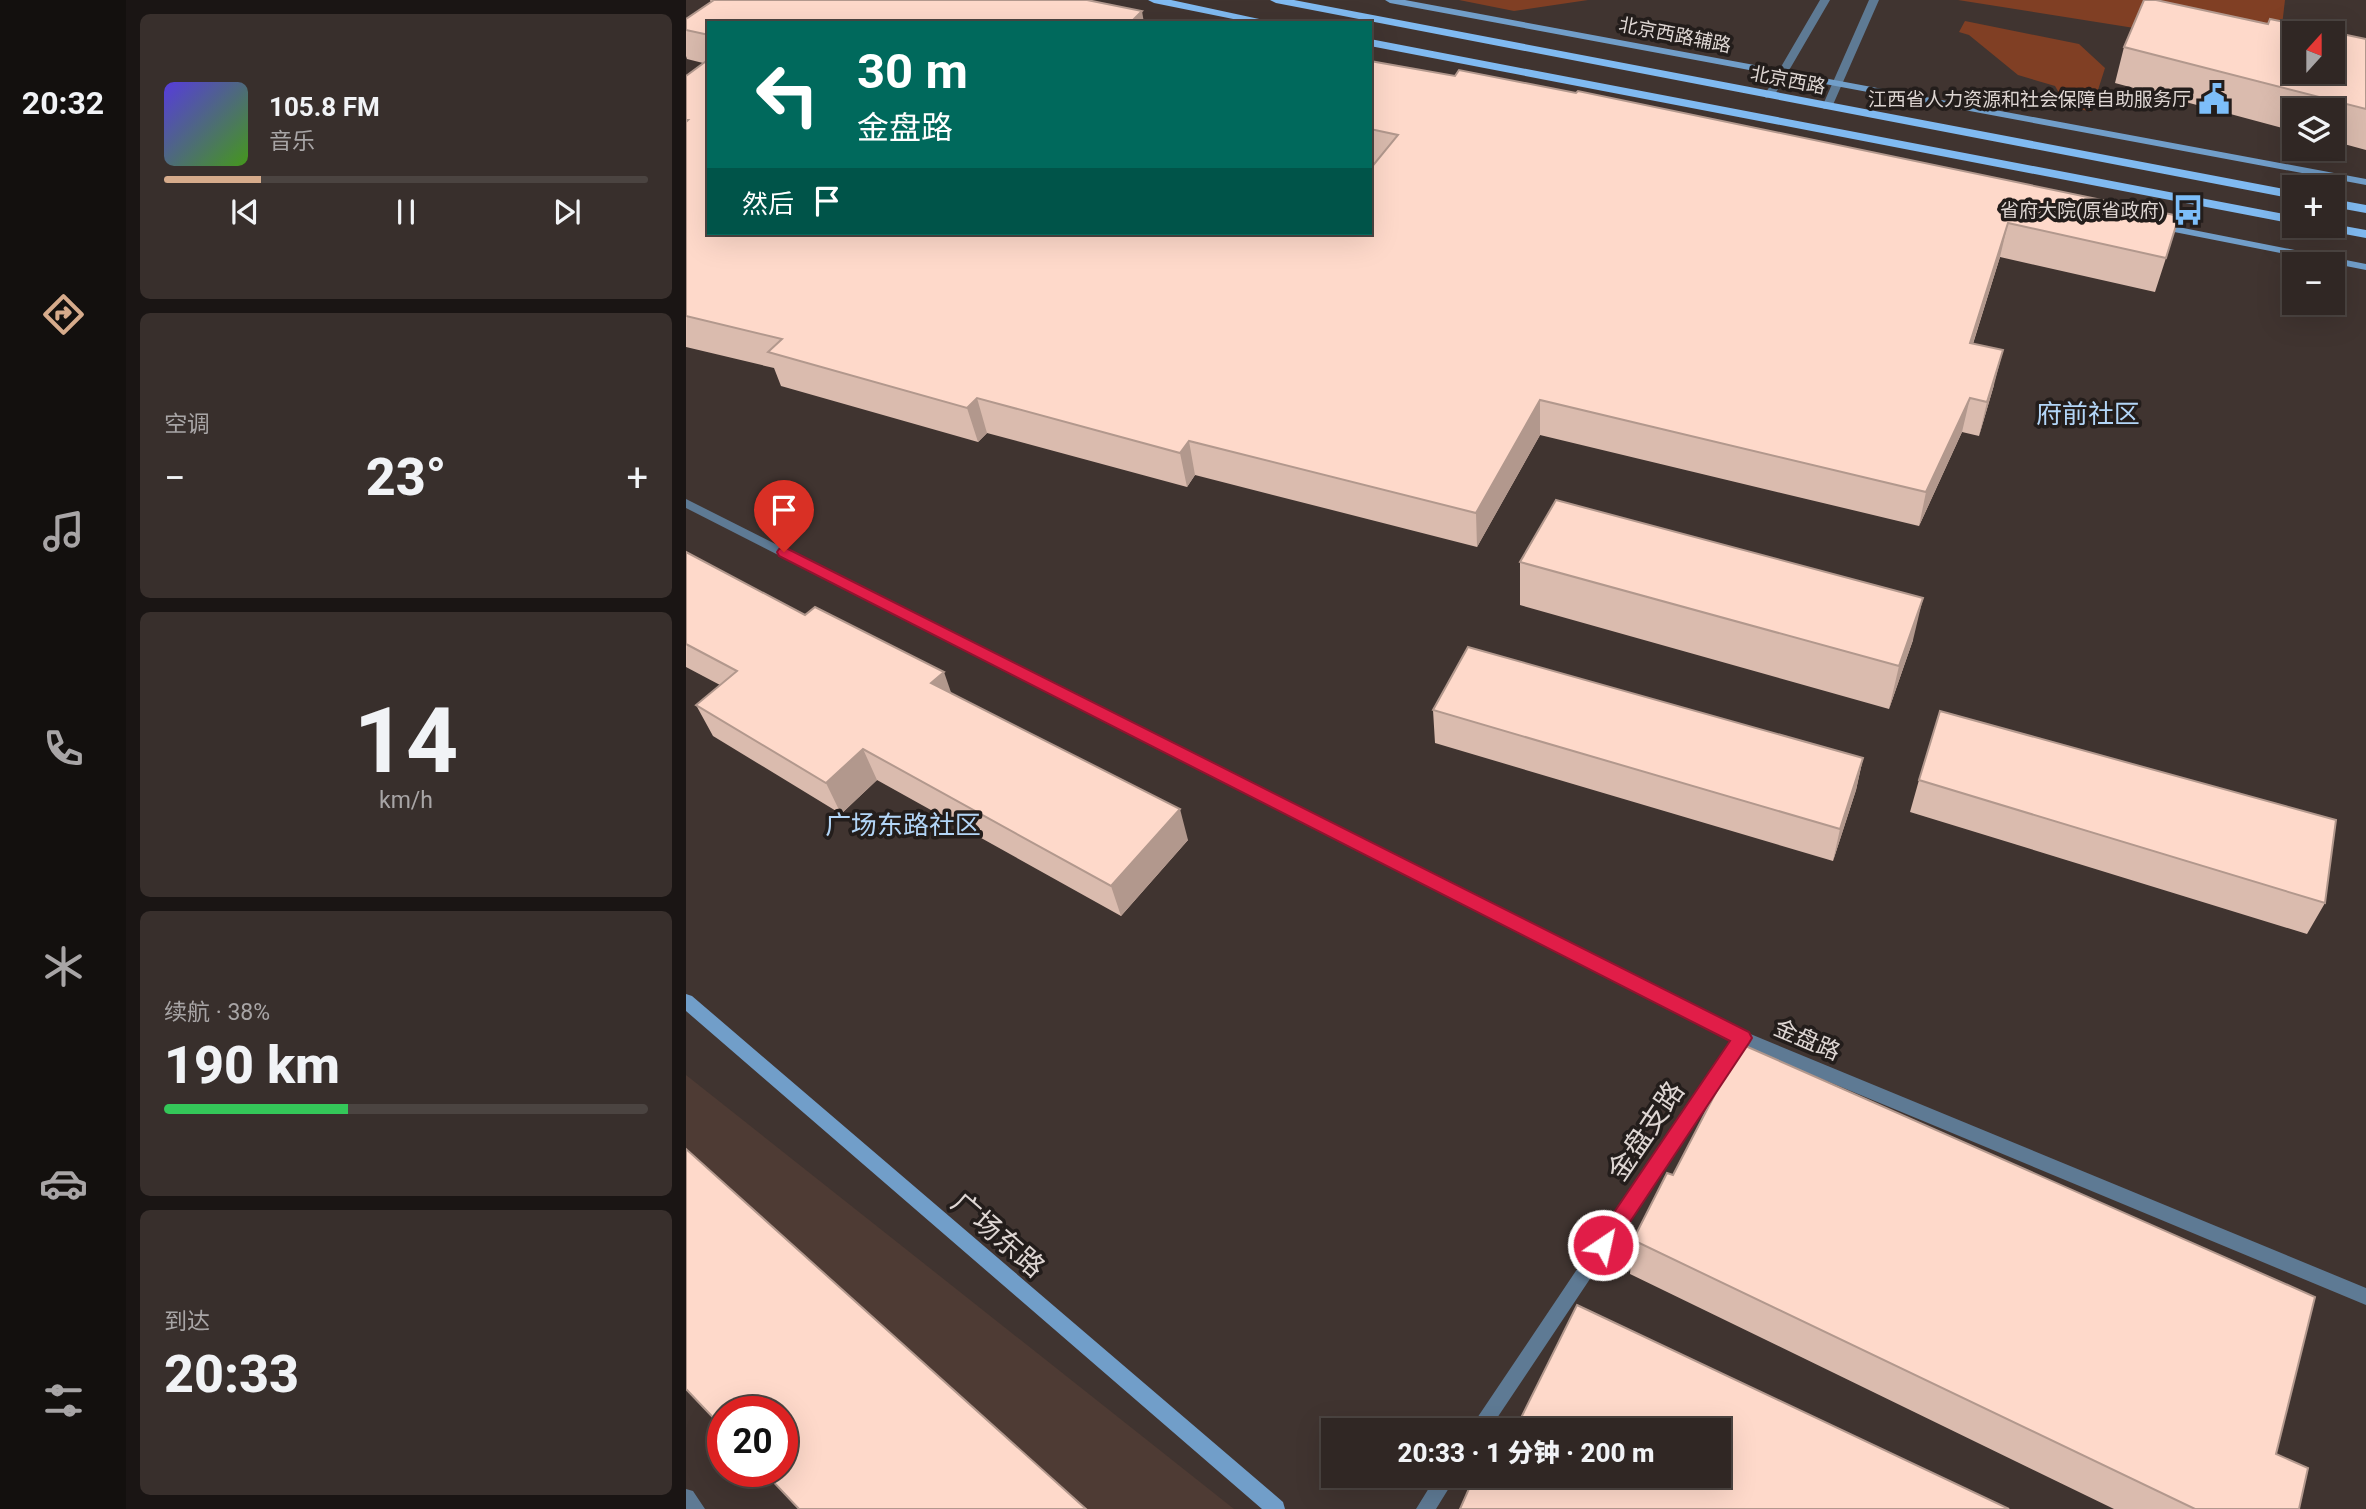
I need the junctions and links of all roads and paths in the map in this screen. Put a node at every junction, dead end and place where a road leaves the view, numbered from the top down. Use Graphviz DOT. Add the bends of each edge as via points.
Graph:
graph roads {
  1 [pos="1154,0"];
  2 [pos="1276,0"];
  3 [pos="1390,0"];
  4 [pos="1825,0"];
  5 [pos="1874,0"];
  6 [pos="1262,21"];
  7 [pos="1372,42"];
  8 [pos="1783,73"];
  9 [pos="1837,83"];
  10 [pos="1769,96"];
  11 [pos="1827,107"];
  12 [pos="2366,182"];
  13 [pos="2282,193"];
  14 [pos="2345,205"];
  15 [pos="2366,209"];
  16 [pos="2282,218"];
  17 [pos="2148,224"];
  18 [pos="2345,230"];
  19 [pos="2366,234"];
  20 [pos="2366,267"];
  21 [pos="686,503"];
  22 [pos="686,1001"];
  23 [pos="1742,1038"];
  24 [pos="2366,1297"];
  25 [pos="1486,1418"];
  26 [pos="1439,1488"];
  27 [pos="686,1498"];
  28 [pos="696,1509"];
  29 [pos="1276,1509"];
  30 [pos="1425,1509"];
  1 -- 6 [label="main road"];
  2 -- 10 [label="main road, 北京西路"];
  3 -- 8 [label="main road, 北京西路辅路"];
  4 -- 8 [label="lane"];
  5 -- 9 [label="lane"];
  7 -- 16 [label="main road, 北京西路"];
  8 -- 9 [label="main road, 北京西路辅路"];
  8 -- 10 [label="lane"];
  9 -- 11 [label="lane"];
  9 -- 12 [label="main road, 北京西路辅路"];
  10 -- 11 [label="main road, 北京西路"];
  11 -- 13 [label="main road, 北京西路"];
  14 -- 15 [label="main road"];
  17 -- 20 [label="main road"];
  18 -- 19 [label="main road"];
  21 -- 23 [label="lane, 金盘路"];
  22 -- 29 [label="main road, 广场东路"];
  23 -- 24 [label="lane, 金盘路"];
  23 -- 25 [label="lane, 金盘支路"];
  26 -- 30 [label="lane"];
  27 -- 28 [label="lane"];
}
